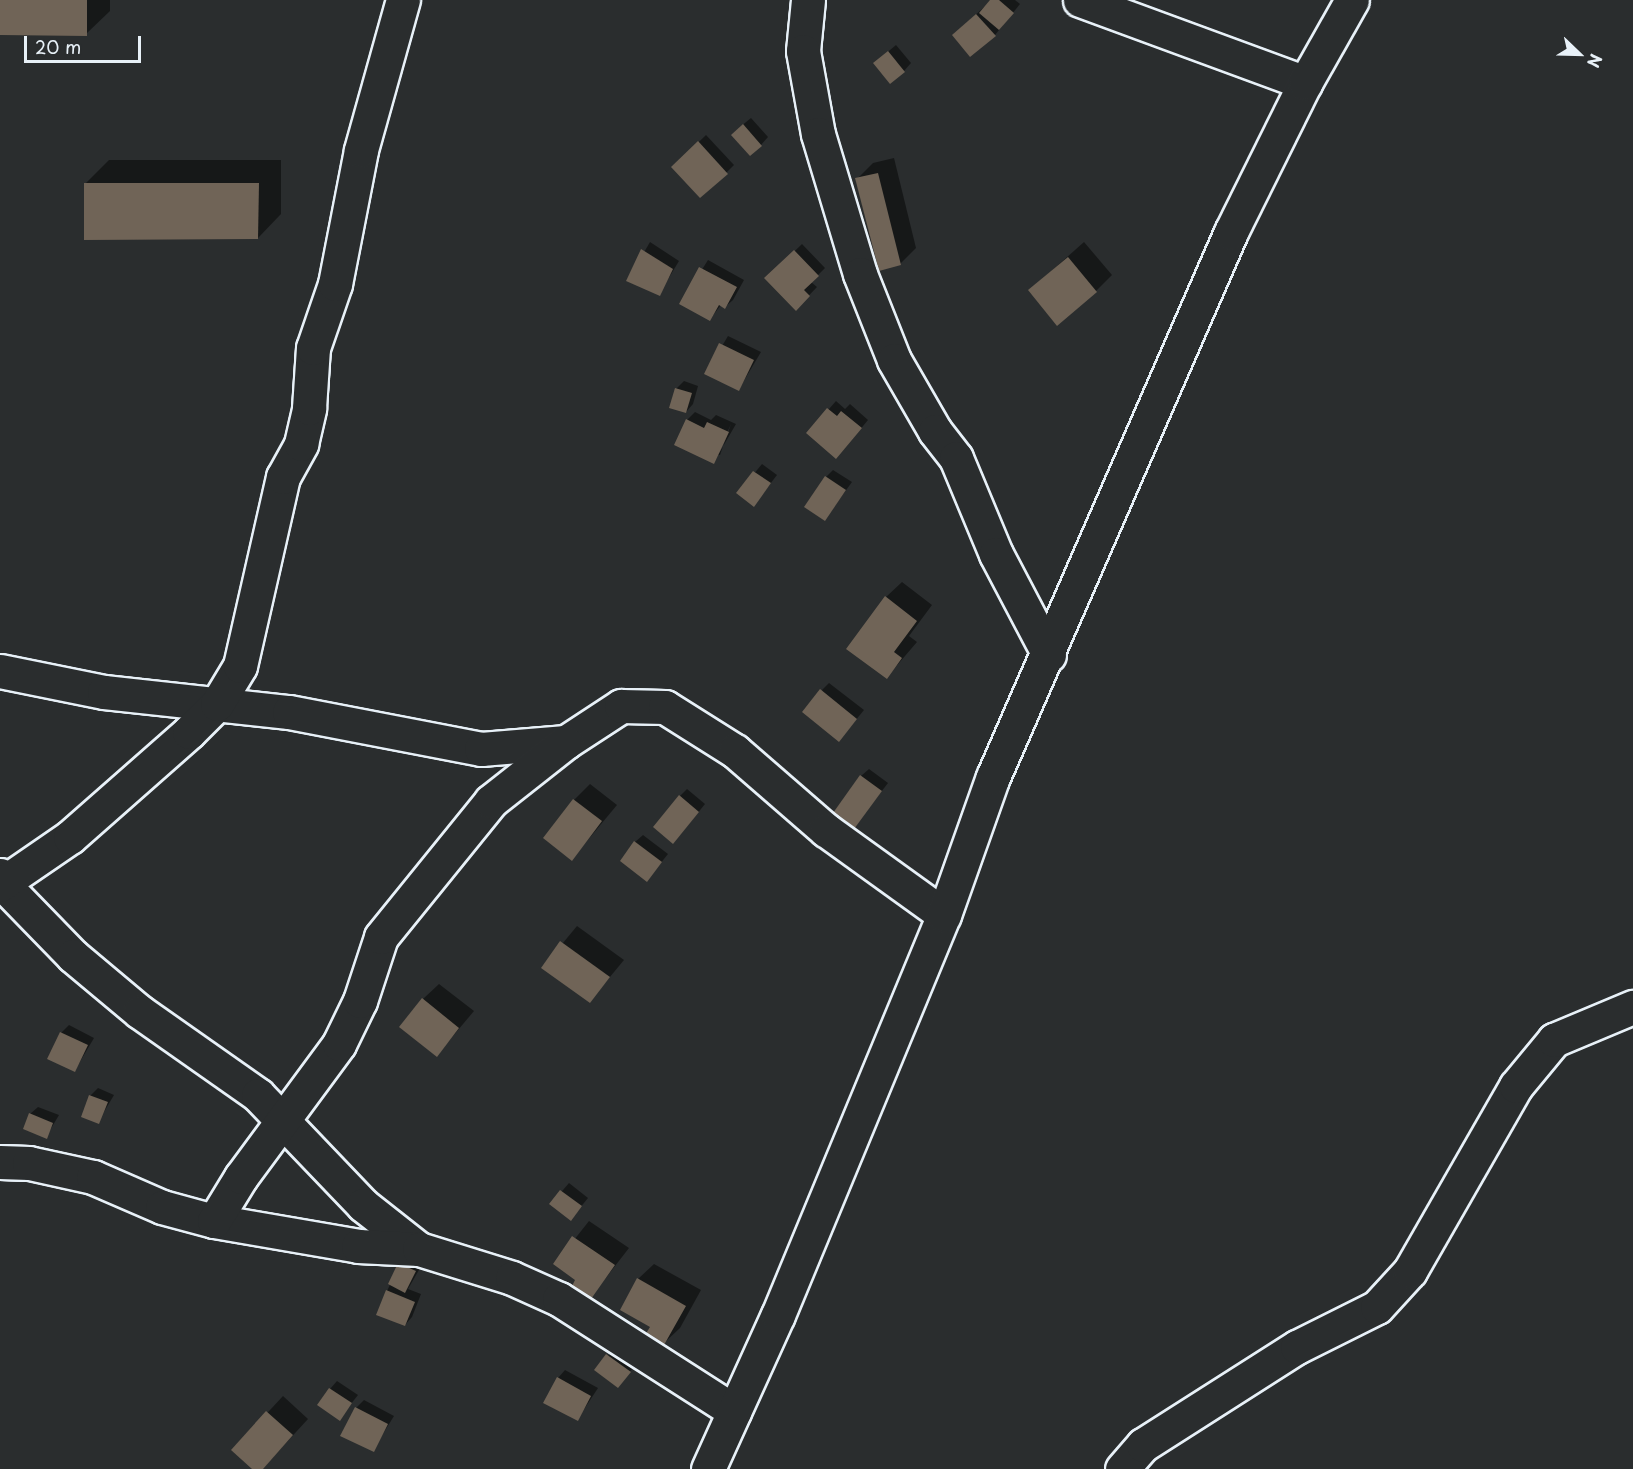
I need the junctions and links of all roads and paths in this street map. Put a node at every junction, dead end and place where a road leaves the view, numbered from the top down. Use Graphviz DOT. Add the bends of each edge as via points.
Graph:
graph roads {
  1 [pos="404,0"];
  2 [pos="808,0"];
  3 [pos="1080,0"];
  4 [pos="1352,0"];
  5 [pos="1305,83"];
  6 [pos="1049,655"];
  7 [pos="0,671"];
  8 [pos="217,704"];
  9 [pos="566,742"];
  10 [pos="1,881"];
  11 [pos="944,915"];
  12 [pos="1633,1007"];
  13 [pos="282,1122"];
  14 [pos="0,1162"];
  15 [pos="214,1221"];
  16 [pos="419,1249"];
  17 [pos="734,1411"];
  18 [pos="708,1469"];
  19 [pos="1122,1469"];
  1 -- 8 [label="street" via="361,150 335,284 313,348 309,408 301,444 284,477 240,666"];
  2 -- 6 [label="street" via="803,51 818,134 860,274 894,360 935,431 956,458 996,554"];
  3 -- 5 [label="street"];
  4 -- 5 [label="street"];
  5 -- 6 [label="street" via="1231,232"];
  6 -- 11 [label="street" via="993,777"];
  7 -- 8 [label="street" via="104,692"];
  8 -- 9 [label="street" via="289,712 481,749"];
  8 -- 10 [label="street" via="70,837"];
  9 -- 11 [label="street" via="621,706 665,707 735,751 826,830"];
  9 -- 13 [label="street" via="491,801 381,937 360,1001 339,1044"];
  10 -- 13 [label="street" via="72,956 140,1012 258,1095"];
  11 -- 17 [label="street"];
  12 -- 19 [label="street" via="1554,1040 1516,1086 1410,1271 1377,1307 1288,1353 1143,1445"];
  13 -- 15 [label="street"];
  13 -- 16 [label="street" via="363,1205"];
  14 -- 15 [label="street" via="29,1163 93,1177 162,1207"];
  15 -- 16 [label="street" via="358,1246"];
  16 -- 17 [label="street" via="512,1278 559,1299"];
  17 -- 18 [label="street"];
}
